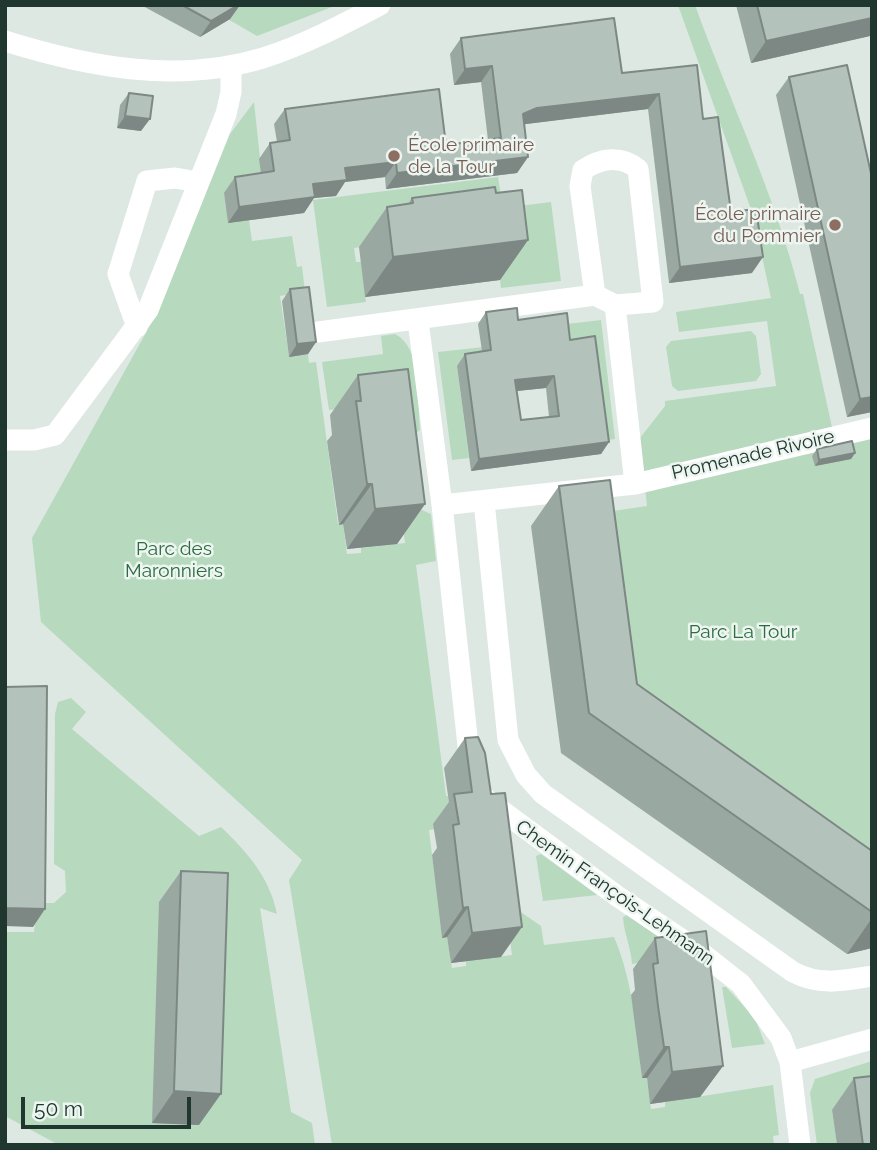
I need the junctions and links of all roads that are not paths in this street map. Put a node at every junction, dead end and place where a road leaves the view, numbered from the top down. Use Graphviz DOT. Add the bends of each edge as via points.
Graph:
graph roads {
  1 [pos="380,5"];
  2 [pos="5,41"];
  3 [pos="230,66"];
  4 [pos="198,182"];
  5 [pos="595,295"];
  6 [pos="615,305"];
  7 [pos="418,321"];
  8 [pos="137,327"];
  9 [pos="318,332"];
  10 [pos="872,428"];
  11 [pos="5,440"];
  12 [pos="635,484"];
  13 [pos="484,501"];
  14 [pos="442,505"];
  15 [pos="872,976"];
  16 [pos="872,1039"];
  17 [pos="790,1062"];
  18 [pos="800,1145"];
  1 -- 3 [label="street" via="285,50"];
  2 -- 3 [label="street" via="124,68 170,71"];
  3 -- 4 [label="street" via="229,103"];
  4 -- 8 [label="street"];
  4 -- 8 [label="street" via="175,178 148,181 118,274"];
  5 -- 6 [label="street"];
  5 -- 6 [label="street" via="580,186 583,170 611,159 630,162 638,169 653,302"];
  5 -- 7 [label="street"];
  6 -- 12 [label="street"];
  7 -- 9 [label="street"];
  7 -- 14 [label="street, Chemin François-Lehmann"];
  8 -- 11 [label="street" via="55,435"];
  10 -- 12 [label="street, Promenade Rivoire"];
  12 -- 13 [label="street"];
  13 -- 14 [label="street"];
  13 -- 15 [label="street, Chemin François-Lehmann" via="508,740 526,775 543,794 793,972 809,981 829,983"];
  14 -- 17 [label="street, Chemin François-Lehmann" via="469,762 489,804 741,984 781,1038"];
  16 -- 17 [label="street"];
  17 -- 18 [label="street, Chemin François-Lehmann"];
}
